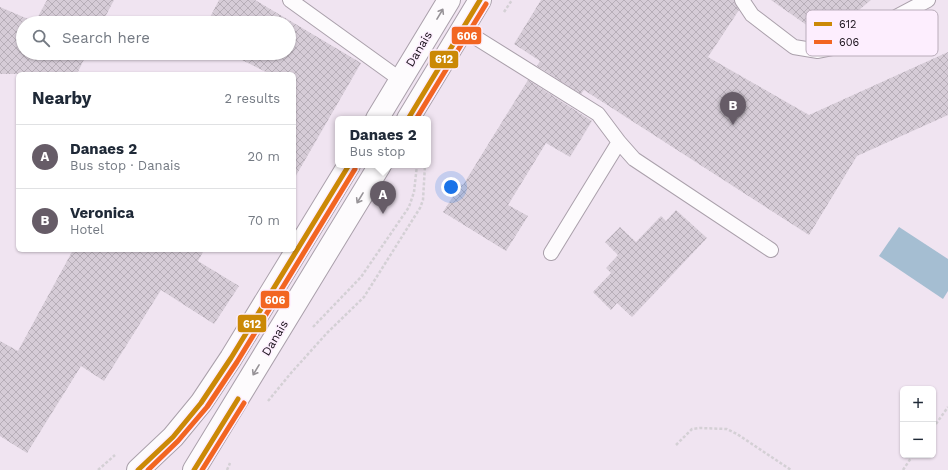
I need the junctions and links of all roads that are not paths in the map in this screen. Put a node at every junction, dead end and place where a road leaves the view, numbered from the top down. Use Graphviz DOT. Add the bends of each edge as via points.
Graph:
graph roads {
  1 [pos="290,0"];
  2 [pos="449,0"];
  3 [pos="480,0"];
  4 [pos="742,0"];
  5 [pos="928,0"];
  6 [pos="909,10"];
  7 [pos="462,29"];
  8 [pos="806,49"];
  9 [pos="401,80"];
  10 [pos="379,116"];
  11 [pos="410,116"];
  12 [pos="619,142"];
  13 [pos="347,168"];
  14 [pos="378,168"];
  15 [pos="771,250"];
  16 [pos="296,252"];
  17 [pos="296,252"];
  18 [pos="551,253"];
  19 [pos="138,470"];
  20 [pos="194,470"];
  1 -- 9 [label="lane"];
  9 -- 2 [label="main road, Danais, one-way"];
  3 -- 7 [label="main road"];
  4 -- 8 [label="lane" via="752,15 794,47"];
  5 -- 6 [label="lane"];
  7 -- 11 [label="main road"];
  7 -- 12 [label="lane" via="598,114"];
  9 -- 10 [label="main road, Danais"];
  12 -- 15 [label="lane" via="634,158"];
  12 -- 18 [label="lane"];
  13 -- 17 [label="main road"];
  14 -- 20 [label="main road, Danais, one-way"];
  16 -- 19 [label="main road" via="201,403 173,437"];
}
